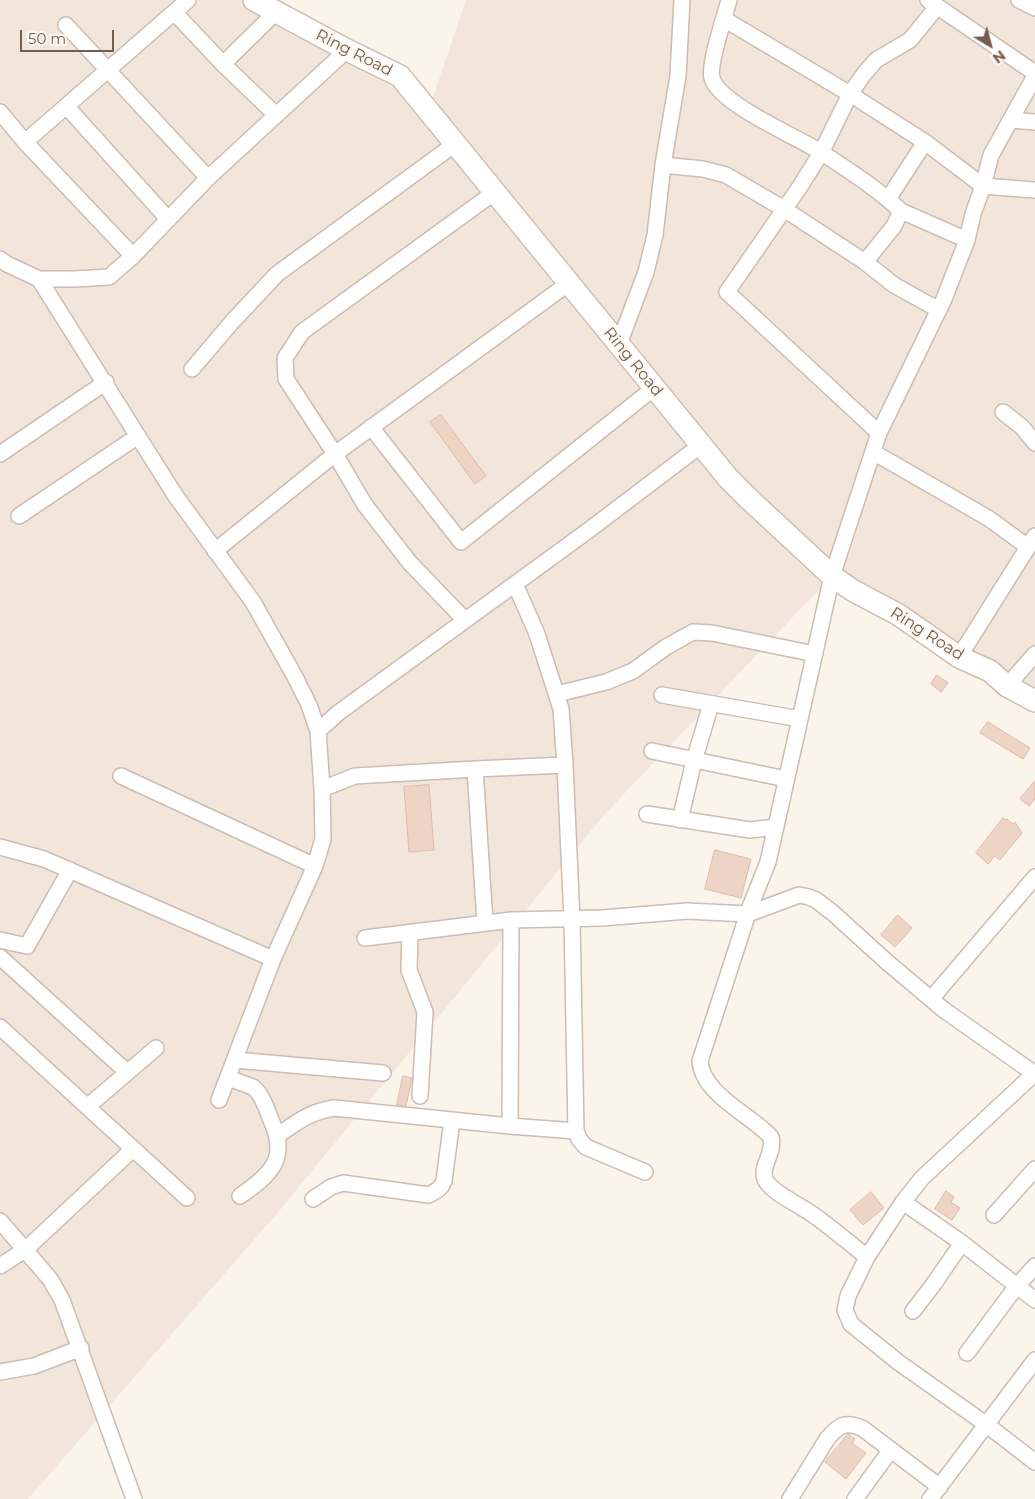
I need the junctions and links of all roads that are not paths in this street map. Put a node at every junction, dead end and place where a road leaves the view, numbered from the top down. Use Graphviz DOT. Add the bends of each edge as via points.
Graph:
graph roads {
  1 [pos="188,0"];
  2 [pos="254,0"];
  3 [pos="682,0"];
  4 [pos="729,0"];
  5 [pos="1018,0"];
  6 [pos="933,4"];
  7 [pos="1035,8"];
  8 [pos="174,12"];
  9 [pos="276,12"];
  10 [pos="724,19"];
  11 [pos="66,25"];
  12 [pos="347,50"];
  13 [pos="223,64"];
  14 [pos="108,71"];
  15 [pos="1035,75"];
  16 [pos="850,94"];
  17 [pos="67,107"];
  18 [pos="0,112"];
  19 [pos="276,115"];
  20 [pos="1011,120"];
  21 [pos="1035,122"];
  22 [pos="25,142"];
  23 [pos="925,142"];
  24 [pos="455,144"];
  25 [pos="821,153"];
  26 [pos="663,165"];
  27 [pos="208,178"];
  28 [pos="983,186"];
  29 [pos="1035,190"];
  30 [pos="495,192"];
  31 [pos="888,199"];
  32 [pos="784,210"];
  33 [pos="901,211"];
  34 [pos="168,219"];
  35 [pos="966,240"];
  36 [pos="133,256"];
  37 [pos="0,259"];
  38 [pos="864,262"];
  39 [pos="39,279"];
  40 [pos="569,283"];
  41 [pos="939,310"];
  42 [pos="619,344"];
  43 [pos="192,369"];
  44 [pos="106,382"];
  45 [pos="654,388"];
  46 [pos="1003,412"];
  47 [pos="371,427"];
  48 [pos="879,433"];
  49 [pos="138,436"];
  50 [pos="1035,443"];
  51 [pos="701,445"];
  52 [pos="873,452"];
  53 [pos="0,454"];
  54 [pos="335,454"];
  55 [pos="19,516"];
  56 [pos="1032,542"];
  57 [pos="215,551"];
  58 [pos="832,576"];
  59 [pos="515,584"];
  60 [pos="465,620"];
  61 [pos="815,654"];
  62 [pos="1035,654"];
  63 [pos="959,656"];
  64 [pos="1007,686"];
  65 [pos="557,694"];
  66 [pos="662,695"];
  67 [pos="1035,701"];
  68 [pos="711,704"];
  69 [pos="800,719"];
  70 [pos="318,731"];
  71 [pos="652,751"];
  72 [pos="694,761"];
  73 [pos="565,765"];
  74 [pos="476,769"];
  75 [pos="121,776"];
  76 [pos="786,780"];
  77 [pos="322,789"];
  78 [pos="647,814"];
  79 [pos="680,820"];
  80 [pos="776,827"];
  81 [pos="0,846"];
  82 [pos="315,866"];
  83 [pos="70,870"];
  84 [pos="1035,877"];
  85 [pos="748,914"];
  86 [pos="511,920"];
  87 [pos="572,920"];
  88 [pos="485,923"];
  89 [pos="410,932"];
  90 [pos="365,938"];
  91 [pos="0,940"];
  92 [pos="0,957"];
  93 [pos="273,959"];
  94 [pos="931,999"];
  95 [pos="0,1027"];
  96 [pos="156,1048"];
  97 [pos="234,1060"];
  98 [pos="127,1072"];
  99 [pos="383,1073"];
  100 [pos="1035,1074"];
  101 [pos="228,1078"];
  102 [pos="420,1096"];
  103 [pos="220,1100"];
  104 [pos="86,1107"];
  105 [pos="452,1120"];
  106 [pos="510,1126"];
  107 [pos="576,1131"];
  108 [pos="278,1135"];
  109 [pos="132,1150"];
  110 [pos="1035,1170"];
  111 [pos="645,1172"];
  112 [pos="240,1196"];
  113 [pos="187,1198"];
  114 [pos="313,1199"];
  115 [pos="903,1202"];
  116 [pos="994,1214"];
  117 [pos="0,1221"];
  118 [pos="962,1244"];
  119 [pos="25,1250"];
  120 [pos="867,1257"];
  121 [pos="0,1266"];
  122 [pos="1035,1266"];
  123 [pos="1016,1287"];
  124 [pos="1035,1300"];
  125 [pos="913,1312"];
  126 [pos="81,1348"];
  127 [pos="967,1353"];
  128 [pos="1035,1360"];
  129 [pos="0,1372"];
  130 [pos="987,1425"];
  131 [pos="890,1450"];
  132 [pos="1035,1461"];
  133 [pos="940,1487"];
  134 [pos="134,1499"];
  135 [pos="790,1499"];
  136 [pos="854,1499"];
  137 [pos="930,1499"];
  1 -- 8 [label="street"];
  2 -- 9 [label="main road, Ring Road"];
  3 -- 26 [label="street" via="678,76"];
  4 -- 10 [label="street"];
  5 -- 7 [label="street"];
  6 -- 15 [label="street"];
  6 -- 16 [label="street" via="910,40 876,60"];
  8 -- 13 [label="street"];
  8 -- 14 [label="street"];
  9 -- 12 [label="main road, Ring Road"];
  9 -- 13 [label="street"];
  10 -- 16 [label="street"];
  10 -- 25 [label="street" via="712,62 711,77 717,87 729,100"];
  11 -- 14 [label="street"];
  12 -- 19 [label="street"];
  12 -- 24 [label="main road, Ring Road" via="400,76"];
  13 -- 19 [label="street"];
  14 -- 17 [label="street"];
  14 -- 27 [label="street"];
  15 -- 20 [label="street"];
  16 -- 23 [label="street"];
  16 -- 25 [label="street"];
  17 -- 22 [label="street"];
  17 -- 34 [label="street"];
  18 -- 22 [label="street"];
  19 -- 27 [label="street"];
  20 -- 21 [label="street"];
  20 -- 28 [label="street" via="991,156"];
  22 -- 36 [label="street"];
  23 -- 28 [label="street"];
  23 -- 31 [label="street"];
  24 -- 30 [label="main road, Ring Road"];
  24 -- 43 [label="street" via="277,274"];
  25 -- 31 [label="street"];
  25 -- 32 [label="street"];
  26 -- 32 [label="street" via="726,175"];
  26 -- 42 [label="street" via="655,235 646,272"];
  27 -- 34 [label="street"];
  28 -- 29 [label="street"];
  28 -- 35 [label="street"];
  30 -- 40 [label="main road, Ring Road"];
  30 -- 54 [label="street" via="302,332 285,358 286,379"];
  31 -- 33 [label="street"];
  32 -- 38 [label="street"];
  32 -- 48 [label="street" via="727,292"];
  33 -- 35 [label="street"];
  33 -- 38 [label="street" via="894,226"];
  34 -- 36 [label="street"];
  35 -- 41 [label="street"];
  36 -- 39 [label="street" via="109,277"];
  37 -- 39 [label="street"];
  38 -- 41 [label="street" via="894,285"];
  39 -- 44 [label="street"];
  40 -- 42 [label="main road, Ring Road"];
  40 -- 47 [label="street"];
  41 -- 48 [label="street"];
  42 -- 45 [label="main road, Ring Road"];
  44 -- 49 [label="street"];
  44 -- 53 [label="street"];
  45 -- 47 [label="street" via="461,542"];
  45 -- 51 [label="main road, Ring Road"];
  46 -- 50 [label="street"];
  47 -- 54 [label="street"];
  48 -- 52 [label="street"];
  49 -- 55 [label="street"];
  49 -- 57 [label="street"];
  51 -- 58 [label="main road, Ring Road" via="728,478"];
  51 -- 59 [label="street"];
  52 -- 56 [label="street"];
  52 -- 58 [label="street"];
  54 -- 57 [label="street"];
  54 -- 60 [label="street" via="365,505 410,563"];
  56 -- 63 [label="street"];
  57 -- 70 [label="street" via="257,610 309,705"];
  58 -- 61 [label="street"];
  58 -- 63 [label="main road, Ring Road" via="899,615"];
  59 -- 60 [label="street"];
  59 -- 65 [label="street" via="537,634"];
  60 -- 70 [label="street"];
  61 -- 65 [label="street" via="693,632 627,674"];
  61 -- 69 [label="street"];
  62 -- 64 [label="street"];
  63 -- 64 [label="main road, Ring Road" via="990,671"];
  64 -- 67 [label="main road, Ring Road"];
  65 -- 73 [label="street"];
  66 -- 68 [label="street"];
  68 -- 69 [label="street"];
  68 -- 72 [label="street"];
  69 -- 76 [label="street"];
  70 -- 77 [label="street"];
  71 -- 72 [label="street"];
  72 -- 76 [label="street"];
  72 -- 79 [label="street"];
  73 -- 74 [label="street"];
  73 -- 87 [label="street"];
  74 -- 77 [label="street" via="355,776"];
  74 -- 88 [label="street"];
  75 -- 82 [label="street"];
  76 -- 80 [label="street"];
  77 -- 82 [label="street" via="323,839"];
  78 -- 79 [label="street"];
  79 -- 80 [label="street" via="750,830"];
  80 -- 85 [label="street" via="768,862"];
  81 -- 83 [label="street"];
  82 -- 93 [label="street"];
  83 -- 91 [label="street" via="27,946"];
  83 -- 93 [label="street"];
  84 -- 94 [label="street"];
  85 -- 87 [label="street" via="687,911"];
  85 -- 94 [label="street" via="799,895 809,897"];
  85 -- 120 [label="street" via="701,1067 714,1089 771,1137 773,1145 764,1171 769,1185"];
  86 -- 87 [label="street"];
  86 -- 88 [label="street"];
  86 -- 106 [label="street"];
  87 -- 107 [label="street"];
  88 -- 89 [label="street"];
  89 -- 90 [label="street"];
  89 -- 102 [label="street" via="409,970 425,1012"];
  92 -- 98 [label="street"];
  93 -- 97 [label="street"];
  94 -- 100 [label="street"];
  95 -- 104 [label="street"];
  96 -- 98 [label="street"];
  97 -- 99 [label="street"];
  97 -- 101 [label="street"];
  98 -- 104 [label="street"];
  100 -- 115 [label="street" via="922,1178"];
  101 -- 103 [label="street"];
  101 -- 108 [label="street" via="258,1092"];
  104 -- 109 [label="street"];
  105 -- 106 [label="street"];
  105 -- 108 [label="street" via="334,1108 308,1114"];
  105 -- 114 [label="street" via="444,1180 436,1192 428,1196 342,1183"];
  106 -- 107 [label="street"];
  107 -- 111 [label="street" via="586,1147"];
  108 -- 112 [label="street" via="277,1158 271,1170"];
  109 -- 113 [label="street"];
  109 -- 119 [label="street"];
  110 -- 116 [label="street"];
  115 -- 118 [label="street"];
  115 -- 120 [label="street"];
  117 -- 119 [label="street"];
  118 -- 123 [label="street"];
  118 -- 125 [label="street"];
  119 -- 121 [label="street"];
  119 -- 126 [label="street" via="50,1279 62,1300"];
  120 -- 130 [label="street" via="846,1303 845,1310 851,1324"];
  122 -- 123 [label="street"];
  123 -- 124 [label="street"];
  123 -- 127 [label="street"];
  126 -- 129 [label="street" via="34,1366"];
  126 -- 134 [label="street"];
  128 -- 130 [label="street"];
  130 -- 132 [label="street"];
  130 -- 133 [label="street"];
  131 -- 133 [label="street"];
  131 -- 135 [label="street" via="862,1428 846,1424 827,1439"];
  131 -- 136 [label="street"];
  133 -- 137 [label="street"];
}
